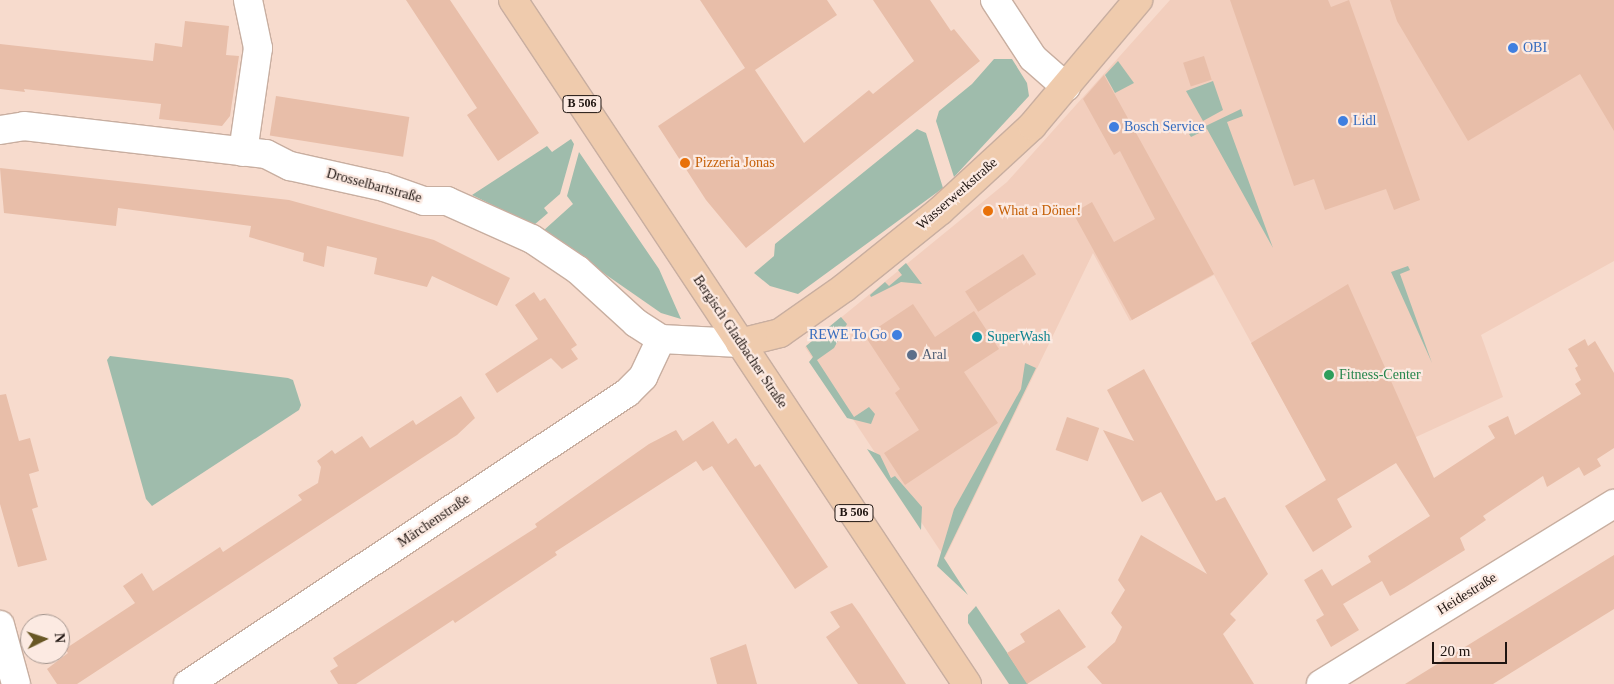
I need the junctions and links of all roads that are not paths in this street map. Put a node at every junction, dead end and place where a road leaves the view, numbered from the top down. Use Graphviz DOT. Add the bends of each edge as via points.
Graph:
graph roads {
  1 [pos="248,0"];
  2 [pos="513,0"];
  3 [pos="995,0"];
  4 [pos="1138,0"];
  5 [pos="1066,87"];
  6 [pos="0,130"];
  7 [pos="243,152"];
  8 [pos="661,339"];
  9 [pos="740,343"];
  10 [pos="1613,507"];
  11 [pos="0,625"];
  12 [pos="16,684"];
  13 [pos="188,684"];
  14 [pos="967,684"];
  15 [pos="1321,684"];
  1 -- 7 [label="street" via="258,48"];
  2 -- 9 [label="main road, Bergisch Gladbacher Straße / B 506"];
  3 -- 5 [label="street" via="1033,58"];
  4 -- 5 [label="main road, Wasserwerkstraße"];
  5 -- 9 [label="main road, Wasserwerkstraße" via="1000,158 844,288 780,333"];
  6 -- 7 [label="street, Drosselbartstraße" via="24,126"];
  7 -- 8 [label="street, Drosselbartstraße" via="266,154 290,166 384,187 424,201 455,204 532,239 578,270 636,323"];
  8 -- 9 [label="street, Drosselbartstraße"];
  8 -- 13 [label="street, Märchenstraße" via="643,377 627,393"];
  9 -- 14 [label="main road, Bergisch Gladbacher Straße / B 506"];
  10 -- 15 [label="street, Heidestraße"];
  11 -- 12 [label="street"];
}
